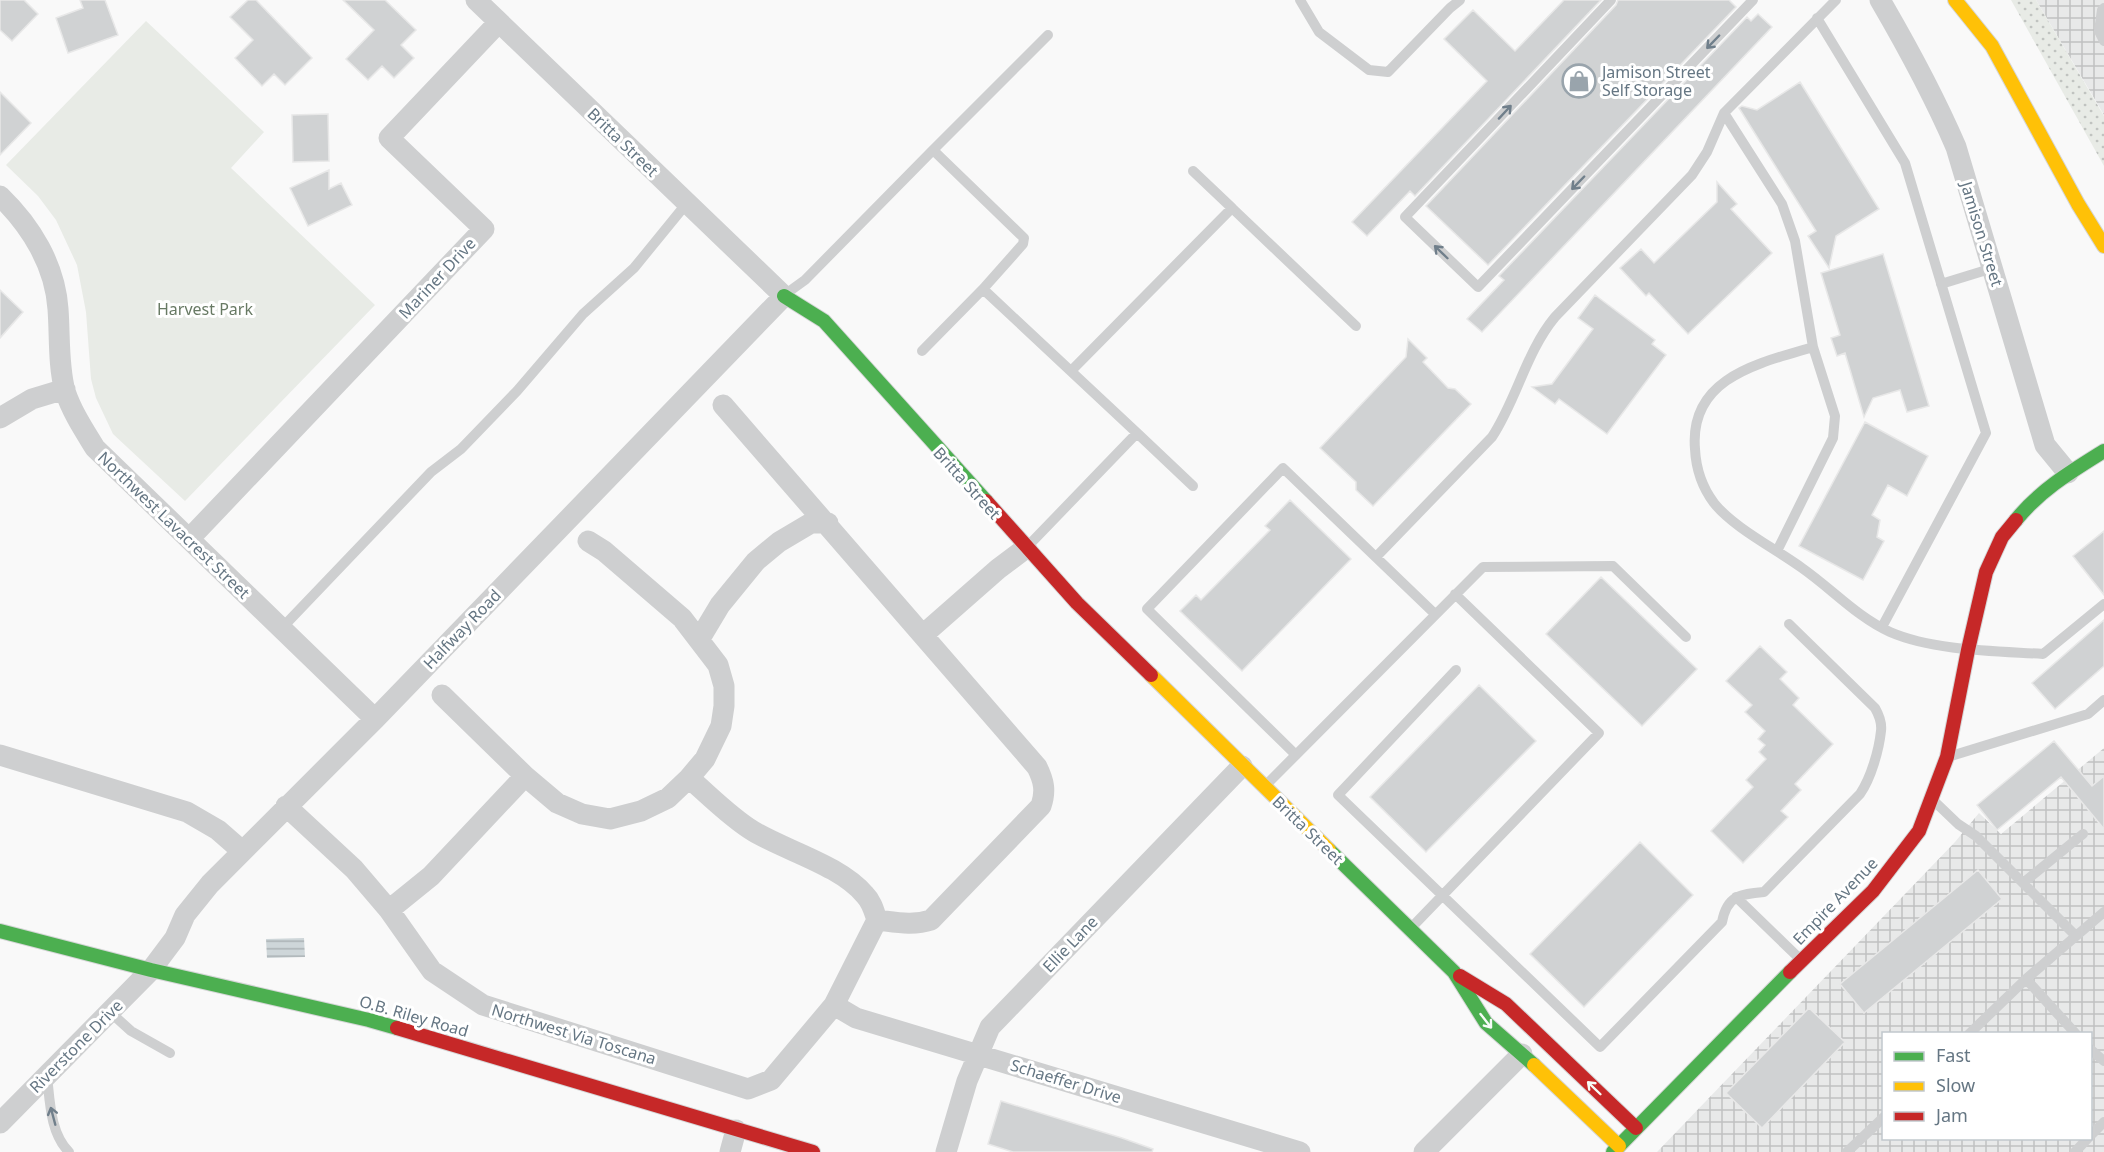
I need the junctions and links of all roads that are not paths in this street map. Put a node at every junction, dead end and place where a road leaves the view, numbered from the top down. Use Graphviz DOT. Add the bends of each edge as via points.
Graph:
graph roads {
  1 [pos="476,0"];
  2 [pos="1300,0"];
  3 [pos="1460,0"];
  4 [pos="1611,0"];
  5 [pos="1753,0"];
  6 [pos="1836,0"];
  7 [pos="1880,0"];
  8 [pos="1955,0"];
  9 [pos="1447,4"];
  10 [pos="2104,8"];
  11 [pos="1983,11"];
  12 [pos="1817,18"];
  13 [pos="499,22"];
  14 [pos="1048,35"];
  15 [pos="2104,41"];
  16 [pos="1992,46"];
  17 [pos="1724,113"];
  18 [pos="933,150"];
  19 [pos="1193,171"];
  20 [pos="0,196"];
  21 [pos="687,203"];
  22 [pos="1232,208"];
  23 [pos="2104,246"];
  24 [pos="1993,268"];
  25 [pos="1941,284"];
  26 [pos="983,289"];
  27 [pos="784,296"];
  28 [pos="1356,326"];
  29 [pos="1813,347"];
  30 [pos="922,351"];
  31 [pos="1071,371"];
  32 [pos="65,389"];
  33 [pos="723,405"];
  34 [pos="0,418"];
  35 [pos="1137,433"];
  36 [pos="2104,452"];
  37 [pos="2068,473"];
  38 [pos="1193,486"];
  39 [pos="828,523"];
  40 [pos="190,538"];
  41 [pos="588,541"];
  42 [pos="1026,548"];
  43 [pos="1777,551"];
  44 [pos="1376,557"];
  45 [pos="1455,594"];
  46 [pos="2104,604"];
  47 [pos="1435,614"];
  48 [pos="1789,624"];
  49 [pos="1882,627"];
  50 [pos="281,629"];
  51 [pos="924,634"];
  52 [pos="1686,637"];
  53 [pos="699,640"];
  54 [pos="1968,650"];
  55 [pos="1456,670"];
  56 [pos="442,695"];
  57 [pos="2104,700"];
  58 [pos="375,719"];
  59 [pos="0,755"];
  60 [pos="1296,755"];
  61 [pos="1947,757"];
  62 [pos="1242,766"];
  63 [pos="525,776"];
  64 [pos="689,778"];
  65 [pos="1264,787"];
  66 [pos="1932,800"];
  67 [pos="286,806"];
  68 [pos="2083,834"];
  69 [pos="242,851"];
  70 [pos="2023,883"];
  71 [pos="1442,896"];
  72 [pos="1736,897"];
  73 [pos="389,910"];
  74 [pos="2104,912"];
  75 [pos="877,920"];
  76 [pos="1410,929"];
  77 [pos="0,931"];
  78 [pos="2075,935"];
  79 [pos="1802,960"];
  80 [pos="151,970"];
  81 [pos="1454,972"];
  82 [pos="2026,979"];
  83 [pos="834,1005"];
  84 [pos="110,1012"];
  85 [pos="1971,1032"];
  86 [pos="2074,1032"];
  87 [pos="2092,1050"];
  88 [pos="170,1053"];
  89 [pos="1522,1054"];
  90 [pos="978,1055"];
  91 [pos="2104,1061"];
  92 [pos="47,1075"];
  93 [pos="1882,1119"];
  94 [pos="2104,1122"];
  95 [pos="0,1123"];
  96 [pos="1636,1128"];
  97 [pos="736,1130"];
  98 [pos="2092,1134"];
  99 [pos="2086,1140"];
  100 [pos="1616,1149"];
  101 [pos="69,1152"];
  102 [pos="730,1152"];
  103 [pos="813,1152"];
  104 [pos="946,1152"];
  105 [pos="1300,1152"];
  106 [pos="1424,1152"];
  107 [pos="1847,1152"];
  108 [pos="2075,1152"];
  1 -- 13 [label="street, Britta Street"];
  2 -- 9 [label="lane" via="1319,32 1369,70 1388,72"];
  3 -- 9 [label="lane"];
  5 -- 4 [label="lane, one-way" via="1478,287 1405,218"];
  6 -- 12 [label="lane"];
  7 -- 24 [label="street, Jamison Street" via="1938,105 1956,147"];
  8 -- 16 [label="main road"];
  10 -- 15 [label="lane" via="2099,31"];
  11 -- 16 [label="main road"];
  12 -- 17 [label="lane"];
  12 -- 25 [label="lane" via="1905,163"];
  13 -- 21 [label="street, Britta Street"];
  13 -- 40 [label="street, Mariner Drive" via="389,138 484,229"];
  14 -- 18 [label="lane"];
  16 -- 23 [label="main road"];
  17 -- 29 [label="lane" via="1782,204 1795,241"];
  17 -- 44 [label="lane" via="1692,175 1541,334 1505,416 1492,436"];
  18 -- 26 [label="lane" via="1024,238"];
  18 -- 27 [label="lane"];
  19 -- 22 [label="lane"];
  20 -- 32 [label="street, Northwest Lavacrest Street" via="40,247 52,275"];
  21 -- 27 [label="street, Britta Street"];
  21 -- 50 [label="lane" via="634,268 583,314 517,391 461,448 431,472"];
  22 -- 28 [label="lane"];
  22 -- 31 [label="lane"];
  24 -- 25 [label="lane"];
  24 -- 37 [label="street, Jamison Street" via="2045,445"];
  25 -- 49 [label="lane" via="1986,433"];
  26 -- 30 [label="lane"];
  26 -- 31 [label="lane"];
  27 -- 42 [label="main road, Britta Street" via="824,321"];
  27 -- 58 [label="street, Halfway Road"];
  29 -- 43 [label="lane" via="1835,416 1833,438"];
  29 -- 43 [label="lane" via="1753,365 1724,381 1710,394 1699,414 1694,437 1702,484 1715,505"];
  31 -- 35 [label="lane"];
  32 -- 34 [label="street" via="32,399"];
  32 -- 40 [label="street, Northwest Lavacrest Street" via="73,412 95,448"];
  33 -- 39 [label="street"];
  35 -- 38 [label="lane"];
  35 -- 42 [label="lane"];
  36 -- 37 [label="main road, Empire Avenue"];
  37 -- 54 [label="main road, Empire Avenue" via="2030,502 2002,537 1986,572"];
  39 -- 51 [label="street"];
  39 -- 53 [label="street" via="812,523 756,561 720,605"];
  40 -- 50 [label="street, Northwest Lavacrest Street"];
  41 -- 53 [label="street" via="682,618"];
  42 -- 51 [label="street"];
  42 -- 62 [label="main road, Britta Street"];
  43 -- 49 [label="lane" via="1864,618"];
  44 -- 47 [label="lane"];
  44 -- 60 [label="lane" via="1283,468 1147,609"];
  45 -- 47 [label="lane"];
  45 -- 52 [label="lane" via="1483,567 1613,566"];
  45 -- 71 [label="lane" via="1599,733"];
  46 -- 54 [label="lane" via="2043,654"];
  47 -- 60 [label="lane"];
  48 -- 72 [label="lane" via="1875,708 1882,730 1869,781 1860,794 1764,892"];
  49 -- 54 [label="lane" via="1911,639"];
  50 -- 58 [label="street, Northwest Lavacrest Street"];
  51 -- 75 [label="street" via="1037,766 1045,794 1041,806 931,920 906,924"];
  53 -- 64 [label="street" via="718,665 724,706 714,741"];
  54 -- 61 [label="main road, Empire Avenue"];
  55 -- 71 [label="lane" via="1338,795"];
  56 -- 63 [label="street"];
  57 -- 61 [label="lane" via="2088,714"];
  58 -- 67 [label="street, Halfway Road"];
  59 -- 69 [label="street" via="187,812 218,830"];
  60 -- 65 [label="lane"];
  61 -- 66 [label="main road, Empire Avenue"];
  62 -- 65 [label="main road, Britta Street"];
  62 -- 90 [label="street, Ellie Lane" via="990,1027"];
  63 -- 64 [label="street" via="557,802 582,814 610,819 641,811 668,798"];
  63 -- 73 [label="street" via="431,876"];
  64 -- 75 [label="street" via="753,831 823,864 865,894"];
  65 -- 76 [label="main road, Britta Street"];
  66 -- 70 [label="lane" via="1976,836"];
  66 -- 79 [label="main road, Empire Avenue" via="1919,831 1873,891"];
  67 -- 69 [label="street, Halfway Road"];
  67 -- 73 [label="street, Northwest Via Toscana" via="354,869"];
  68 -- 70 [label="lane"];
  69 -- 80 [label="street, Halfway Road" via="185,915 175,938"];
  70 -- 78 [label="lane"];
  71 -- 72 [label="lane" via="1600,1047 1722,922 1725,908"];
  71 -- 76 [label="lane"];
  72 -- 79 [label="lane"];
  73 -- 83 [label="street, Northwest Via Toscana" via="432,971 483,1005 748,1089 771,1080"];
  74 -- 78 [label="lane"];
  75 -- 83 [label="street, Northwest Via Toscana"];
  76 -- 81 [label="main road, Britta Street"];
  77 -- 80 [label="main road, O.B. Riley Road"];
  78 -- 82 [label="lane"];
  79 -- 96 [label="main road, Empire Avenue"];
  80 -- 84 [label="street, Riverstone Drive"];
  80 -- 97 [label="main road, O.B. Riley Road" via="369,1020"];
  81 -- 89 [label="main road, Britta Street, one-way" via="1486,1023"];
  96 -- 81 [label="main road, Britta Street, one-way" via="1506,1004"];
  82 -- 85 [label="lane"];
  82 -- 86 [label="lane"];
  83 -- 90 [label="street, Schaeffer Drive" via="856,1018"];
  84 -- 88 [label="lane" via="131,1031"];
  84 -- 92 [label="street, Riverstone Drive"];
  87 -- 91 [label="lane"];
  89 -- 100 [label="main road, Britta Street"];
  89 -- 106 [label="street"];
  90 -- 104 [label="street, Ellie Lane"];
  90 -- 105 [label="street, Schaeffer Drive"];
  92 -- 95 [label="street, Riverstone Drive"];
  101 -- 92 [label="lane, one-way" via="62,1145 51,1114"];
  93 -- 107 [label="lane"];
  94 -- 98 [label="lane"];
  96 -- 100 [label="main road, Empire Avenue"];
  97 -- 102 [label="street"];
  97 -- 103 [label="main road, O.B. Riley Road"];
  99 -- 108 [label="lane"];
}
